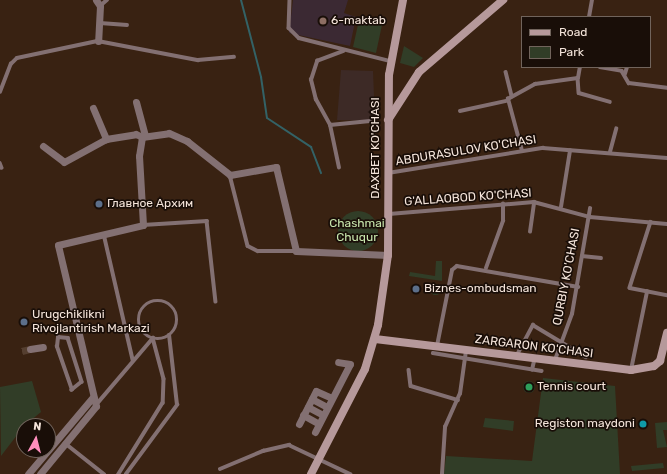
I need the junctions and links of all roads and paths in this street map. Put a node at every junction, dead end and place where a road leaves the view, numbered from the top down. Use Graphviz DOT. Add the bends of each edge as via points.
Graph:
graph roads {
  1 [pos="107,0"];
  2 [pos="290,0"];
  3 [pos="403,0"];
  4 [pos="503,0"];
  5 [pos="592,0"];
  6 [pos="98,3"];
  7 [pos="589,16"];
  8 [pos="100,23"];
  9 [pos="127,25"];
  10 [pos="98,41"];
  11 [pos="343,51"];
  12 [pos="234,57"];
  13 [pos="390,61"];
  14 [pos="580,68"];
  15 [pos="604,68"];
  16 [pos="627,68"];
  17 [pos="506,72"];
  18 [pos="625,74"];
  19 [pos="578,78"];
  20 [pos="667,88"];
  21 [pos="0,92"];
  22 [pos="512,96"];
  23 [pos="506,101"];
  24 [pos="136,102"];
  25 [pos="610,102"];
  26 [pos="93,108"];
  27 [pos="460,111"];
  28 [pos="370,121"];
  29 [pos="387,123"];
  30 [pos="330,125"];
  31 [pos="616,129"];
  32 [pos="144,136"];
  33 [pos="106,139"];
  34 [pos="43,146"];
  35 [pos="522,151"];
  36 [pos="570,151"];
  37 [pos="610,152"];
  38 [pos="667,158"];
  39 [pos="0,163"];
  40 [pos="2,168"];
  41 [pos="339,168"];
  42 [pos="387,174"];
  43 [pos="230,175"];
  44 [pos="534,202"];
  45 [pos="503,204"];
  46 [pos="561,207"];
  47 [pos="590,209"];
  48 [pos="389,214"];
  49 [pos="590,217"];
  50 [pos="651,222"];
  51 [pos="667,224"];
  52 [pos="143,225"];
  53 [pos="104,232"];
  54 [pos="530,232"];
  55 [pos="296,251"];
  56 [pos="388,255"];
  57 [pos="582,256"];
  58 [pos="601,258"];
  59 [pos="486,268"];
  60 [pos="578,287"];
  61 [pos="648,292"];
  62 [pos="667,295"];
  63 [pos="216,302"];
  64 [pos="667,333"];
  65 [pos="169,335"];
  66 [pos="153,338"];
  67 [pos="375,339"];
  68 [pos="562,341"];
  69 [pos="81,344"];
  70 [pos="71,346"];
  71 [pos="43,347"];
  72 [pos="30,349"];
  73 [pos="435,350"];
  74 [pos="465,354"];
  75 [pos="586,357"];
  76 [pos="517,358"];
  77 [pos="133,360"];
  78 [pos="534,360"];
  79 [pos="338,362"];
  80 [pos="553,362"];
  81 [pos="87,370"];
  82 [pos="409,370"];
  83 [pos="532,370"];
  84 [pos="630,370"];
  85 [pos="542,371"];
  86 [pos="79,372"];
  87 [pos="93,397"];
  88 [pos="332,398"];
  89 [pos="312,399"];
  90 [pos="458,400"];
  91 [pos="96,406"];
  92 [pos="308,407"];
  93 [pos="327,407"];
  94 [pos="304,415"];
  95 [pos="323,415"];
  96 [pos="299,424"];
  97 [pos="319,424"];
  98 [pos="315,432"];
  99 [pos="65,443"];
  100 [pos="319,460"];
  101 [pos="220,469"];
  102 [pos="28,474"];
  103 [pos="40,474"];
  104 [pos="104,474"];
  105 [pos="120,474"];
  106 [pos="126,474"];
  107 [pos="311,474"];
  108 [pos="350,474"];
  109 [pos="442,474"];
  1 -- 6 [label="lane"];
  2 -- 11 [label="lane" via="289,28 293,34"];
  3 -- 13 [label="main road, DAXBET KO'CHASI"];
  4 -- 29 [label="main road" via="419,72"];
  5 -- 7 [label="lane"];
  6 -- 8 [label="street"];
  8 -- 9 [label="lane"];
  8 -- 10 [label="street"];
  10 -- 12 [label="lane" via="198,60"];
  10 -- 21 [label="lane" via="17,58 11,64"];
  11 -- 13 [label="lane"];
  11 -- 30 [label="lane" via="313,65 311,80 316,100"];
  13 -- 29 [label="main road, DAXBET KO'CHASI"];
  14 -- 19 [label="lane"];
  15 -- 18 [label="lane"];
  16 -- 18 [label="lane"];
  17 -- 22 [label="lane"];
  18 -- 20 [label="lane" via="629,83"];
  19 -- 22 [label="lane" via="535,84"];
  19 -- 25 [label="lane" via="579,93"];
  22 -- 23 [label="lane"];
  23 -- 27 [label="lane"];
  23 -- 35 [label="lane"];
  24 -- 32 [label="street"];
  26 -- 33 [label="street"];
  28 -- 30 [label="lane"];
  29 -- 42 [label="main road, DAXBET KO'CHASI"];
  30 -- 41 [label="lane"];
  31 -- 37 [label="lane"];
  32 -- 33 [label="street" via="136,134"];
  32 -- 43 [label="street" via="169,133 187,141"];
  32 -- 52 [label="street" via="139,156"];
  33 -- 34 [label="street" via="64,162"];
  35 -- 36 [label="lane, ABDURASULOV KO'CHASI"];
  35 -- 42 [label="lane, ABDURASULOV KO'CHASI"];
  36 -- 37 [label="lane, ABDURASULOV KO'CHASI"];
  36 -- 46 [label="lane"];
  37 -- 38 [label="lane, ABDURASULOV KO'CHASI"];
  39 -- 40 [label="lane"];
  42 -- 48 [label="main road, DAXBET KO'CHASI"];
  43 -- 55 [label="lane" via="248,246 258,251"];
  43 -- 55 [label="street" via="276,167"];
  44 -- 45 [label="lane, G'ALLAOBOD KO'CHASI"];
  44 -- 46 [label="lane, G'ALLAOBOD KO'CHASI"];
  44 -- 54 [label="lane"];
  45 -- 48 [label="lane, G'ALLAOBOD KO'CHASI"];
  45 -- 59 [label="lane" via="503,221"];
  46 -- 49 [label="lane, G'ALLAOBOD KO'CHASI"];
  47 -- 49 [label="lane, QURBIY KO'CHASI"];
  48 -- 56 [label="main road, DAXBET KO'CHASI"];
  49 -- 50 [label="lane, G'ALLAOBOD KO'CHASI"];
  49 -- 57 [label="lane, QURBIY KO'CHASI"];
  50 -- 51 [label="lane, G'ALLAOBOD KO'CHASI"];
  50 -- 61 [label="lane" via="630,283 634,291"];
  52 -- 53 [label="street"];
  52 -- 63 [label="lane" via="208,221"];
  53 -- 69 [label="street" via="58,245"];
  53 -- 77 [label="lane"];
  55 -- 56 [label="street"];
  56 -- 67 [label="main road, DAXBET KO'CHASI"];
  57 -- 58 [label="lane"];
  57 -- 60 [label="lane, QURBIY KO'CHASI"];
  59 -- 60 [label="lane"];
  59 -- 73 [label="lane" via="457,266 452,270"];
  60 -- 68 [label="lane, QURBIY KO'CHASI"];
  61 -- 62 [label="lane"];
  61 -- 84 [label="lane"];
  64 -- 84 [label="main road, ZARGARON KO'CHASI" via="660,361 654,366"];
  65 -- 66 [label="lane"];
  65 -- 66 [label="lane" via="176,326 176,313 168,304 156,301 144,307 140,319 143,331"];
  65 -- 106 [label="lane" via="177,406"];
  66 -- 77 [label="lane"];
  66 -- 105 [label="lane" via="164,378 164,403"];
  67 -- 73 [label="main road, ZARGARON KO'CHASI"];
  67 -- 100 [label="main road, DAXBET KO'CHASI" via="365,369"];
  68 -- 75 [label="lane"];
  68 -- 76 [label="lane" via="533,324"];
  68 -- 80 [label="lane, QURBIY KO'CHASI"];
  69 -- 70 [label="lane"];
  69 -- 81 [label="street"];
  70 -- 86 [label="lane"];
  70 -- 86 [label="lane" via="68,338 58,337 56,341 69,390 82,386"];
  71 -- 72 [label="street"];
  73 -- 74 [label="main road, ZARGARON KO'CHASI"];
  74 -- 76 [label="main road, ZARGARON KO'CHASI"];
  74 -- 83 [label="lane"];
  74 -- 90 [label="lane"];
  76 -- 78 [label="main road, ZARGARON KO'CHASI"];
  77 -- 91 [label="lane"];
  78 -- 80 [label="main road, ZARGARON KO'CHASI"];
  78 -- 83 [label="lane"];
  79 -- 88 [label="street" via="350,364"];
  80 -- 84 [label="main road, ZARGARON KO'CHASI"];
  81 -- 86 [label="lane"];
  81 -- 87 [label="street"];
  82 -- 90 [label="lane" via="411,386"];
  83 -- 85 [label="lane"];
  87 -- 91 [label="street"];
  87 -- 102 [label="street"];
  88 -- 89 [label="street" via="316,391"];
  88 -- 93 [label="street"];
  89 -- 92 [label="street"];
  89 -- 93 [label="street"];
  90 -- 109 [label="lane" via="445,427"];
  91 -- 99 [label="street"];
  92 -- 94 [label="street"];
  92 -- 95 [label="street"];
  93 -- 95 [label="street"];
  94 -- 96 [label="street"];
  94 -- 97 [label="street"];
  95 -- 97 [label="street"];
  97 -- 98 [label="street"];
  99 -- 103 [label="street"];
  99 -- 104 [label="lane"];
  100 -- 101 [label="lane" via="289,445 279,446"];
  100 -- 107 [label="main road, DAXBET KO'CHASI"];
  100 -- 108 [label="lane"];
}
